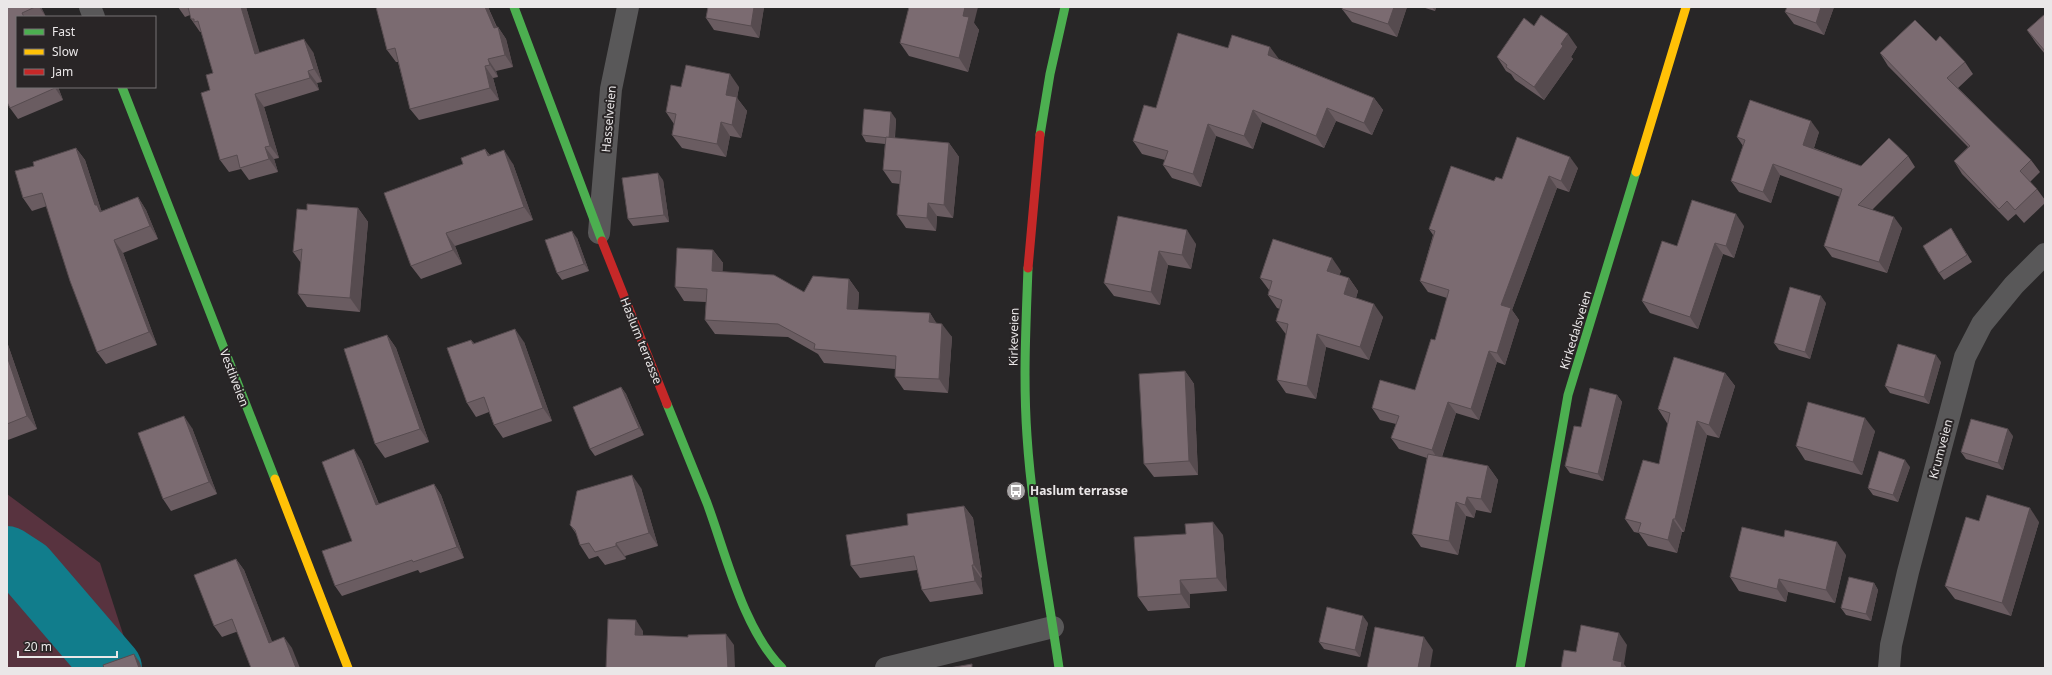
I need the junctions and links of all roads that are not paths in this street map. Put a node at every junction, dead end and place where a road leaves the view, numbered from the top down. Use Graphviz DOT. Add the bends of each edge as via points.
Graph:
graph roads {
  1 [pos="514,7"];
  2 [pos="628,7"];
  3 [pos="1065,7"];
  4 [pos="1686,7"];
  5 [pos="122,88"];
  6 [pos="599,232"];
  7 [pos="2045,254"];
  8 [pos="1053,627"];
  9 [pos="348,668"];
  10 [pos="782,668"];
  11 [pos="886,668"];
  12 [pos="1059,668"];
  13 [pos="1520,668"];
  14 [pos="1889,668"];
  1 -- 6 [label="street, Haslum terrasse"];
  2 -- 6 [label="street, Hasselveien" via="611,89"];
  3 -- 8 [label="street, Kirkeveien" via="1044,98 1036,163 1025,337 1025,406 1029,459"];
  4 -- 13 [label="street, Kirkedalsveien" via="1568,395"];
  5 -- 9 [label="street, Vestliveien"];
  6 -- 10 [label="street, Haslum terrasse" via="747,610 763,647 775,664"];
  7 -- 14 [label="street, Krumveien" via="2014,285 1982,324 1965,357 1890,645"];
  8 -- 11 [label="street"];
  8 -- 12 [label="street, Kirkeveien"];
}
